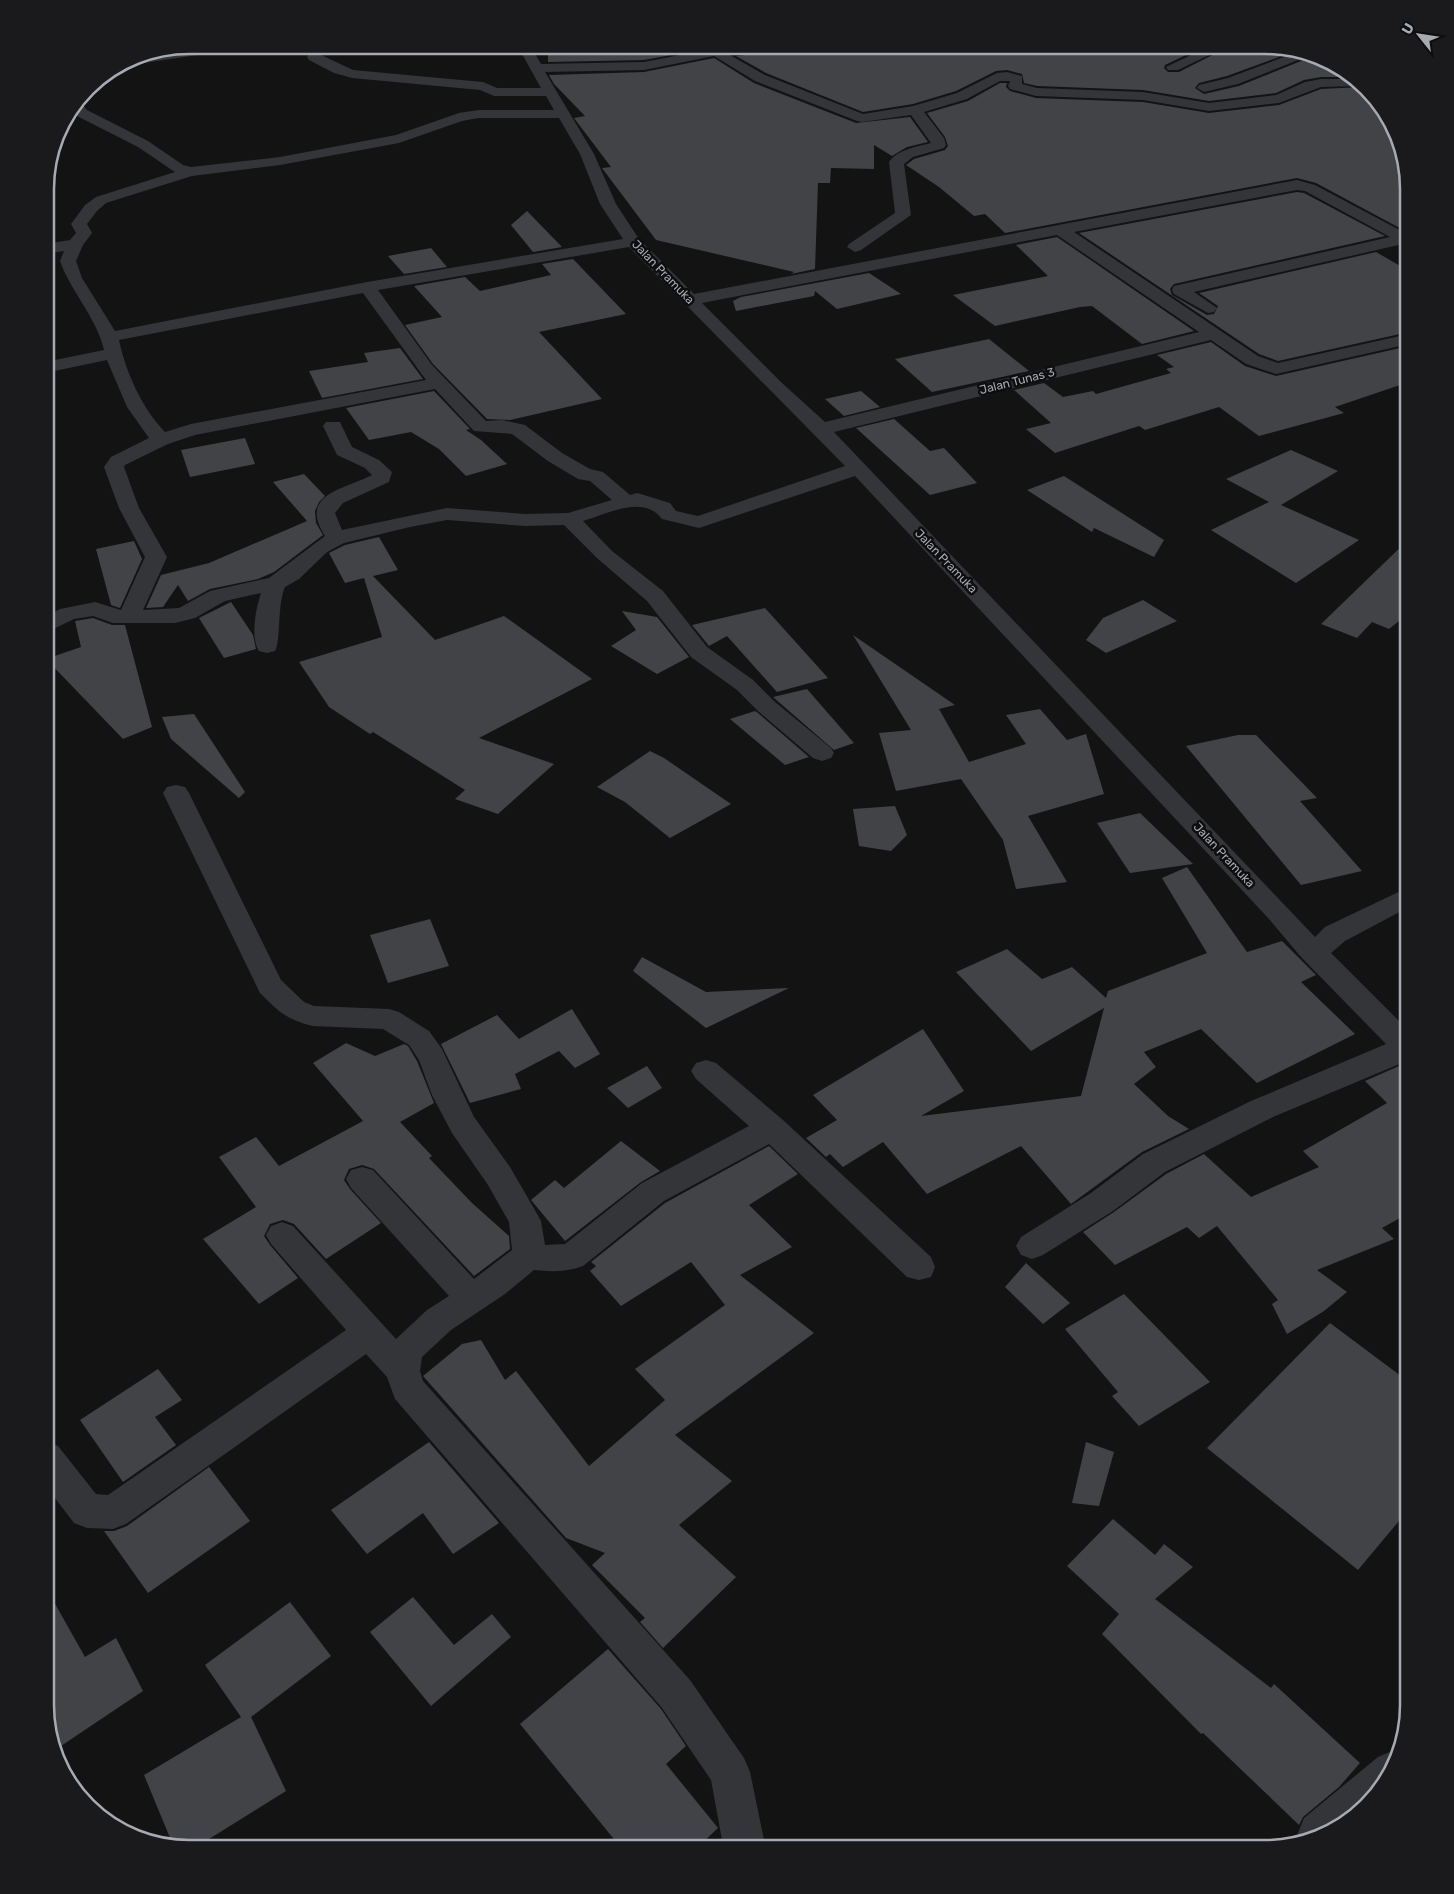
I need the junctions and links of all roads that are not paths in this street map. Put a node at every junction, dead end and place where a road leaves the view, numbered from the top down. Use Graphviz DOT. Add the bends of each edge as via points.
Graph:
graph roads {
  1 [pos="182,54"];
  2 [pos="528,54"];
  3 [pos="690,54"];
  4 [pos="707,54"];
  5 [pos="719,54"];
  6 [pos="1202,54"];
  7 [pos="314,57"];
  8 [pos="694,57"];
  9 [pos="1296,57"];
  10 [pos="153,59"];
  11 [pos="1173,66"];
  12 [pos="536,68"];
  13 [pos="1349,83"];
  14 [pos="1204,88"];
  15 [pos="550,92"];
  16 [pos="80,109"];
  17 [pos="915,110"];
  18 [pos="564,114"];
  19 [pos="90,116"];
  20 [pos="73,120"];
  21 [pos="190,172"];
  22 [pos="1062,231"];
  23 [pos="1400,236"];
  24 [pos="633,242"];
  25 [pos="1400,242"];
  26 [pos="75,244"];
  27 [pos="54,248"];
  28 [pos="892,262"];
  29 [pos="367,287"];
  30 [pos="690,300"];
  31 [pos="1217,315"];
  32 [pos="1214,334"];
  33 [pos="1400,341"];
  34 [pos="110,346"];
  35 [pos="54,365"];
  36 [pos="439,383"];
  37 [pos="333,426"];
  38 [pos="820,429"];
  39 [pos="161,440"];
  40 [pos="857,468"];
  41 [pos="626,502"];
  42 [pos="569,519"];
  43 [pos="337,538"];
  44 [pos="276,583"];
  45 [pos="129,617"];
  46 [pos="54,621"];
  47 [pos="267,646"];
  48 [pos="822,753"];
  49 [pos="176,793"];
  50 [pos="1400,901"];
  51 [pos="1314,953"];
  52 [pos="1400,1040"];
  53 [pos="1400,1051"];
  54 [pos="706,1072"];
  55 [pos="772,1128"];
  56 [pos="362,1178"];
  57 [pos="282,1235"];
  58 [pos="1032,1246"];
  59 [pos="528,1256"];
  60 [pos="919,1267"];
  61 [pos="471,1298"];
  62 [pos="369,1333"];
  63 [pos="403,1371"];
  64 [pos="54,1469"];
  65 [pos="1371,1789"];
  66 [pos="1331,1823"];
  67 [pos="743,1840"];
  1 -- 10 [label="street"];
  2 -- 12 [label="street, Jalan Pramuka"];
  3 -- 8 [label="street"];
  4 -- 8 [label="street"];
  5 -- 17 [label="street" via="760,78 856,117"];
  6 -- 11 [label="street"];
  7 -- 15 [label="street" via="352,74 483,86 494,92"];
  8 -- 12 [label="street" via="644,66"];
  9 -- 14 [label="street" via="1233,81"];
  12 -- 15 [label="street, Jalan Pramuka"];
  13 -- 17 [label="street" via="1321,83 1280,99 1209,107 1143,96 1036,92 1016,86 1017,79 1003,76 991,79 962,96"];
  15 -- 18 [label="street, Jalan Pramuka"];
  16 -- 19 [label="street"];
  17 -- 28 [label="street" via="940,143 908,154 896,162 904,215 855,247"];
  18 -- 21 [label="street" via="469,115 446,120 399,139 287,160"];
  18 -- 24 [label="street, Jalan Pramuka" via="587,154 608,204"];
  19 -- 20 [label="street"];
  19 -- 21 [label="street"];
  21 -- 26 [label="street" via="101,200 79,224 84,233"];
  22 -- 23 [label="street" via="1297,185 1310,188"];
  22 -- 28 [label="street"];
  22 -- 32 [label="street"];
  24 -- 29 [label="street"];
  24 -- 30 [label="street, Jalan Pramuka"];
  25 -- 31 [label="street" via="1180,290"];
  26 -- 27 [label="street"];
  26 -- 34 [label="street" via="68,261"];
  28 -- 30 [label="street"];
  29 -- 34 [label="street"];
  29 -- 36 [label="street"];
  30 -- 38 [label="street, Jalan Pramuka" via="774,387"];
  32 -- 33 [label="street" via="1252,360 1276,369"];
  32 -- 38 [label="street, Jalan Tunas 3"];
  34 -- 35 [label="street"];
  34 -- 39 [label="street" via="146,423"];
  36 -- 39 [label="street" via="191,430"];
  36 -- 41 [label="street" via="481,427 518,429 555,457 585,475 596,476"];
  37 -- 43 [label="street" via="344,450 382,472 382,478 374,483 329,502 324,513 327,526"];
  38 -- 40 [label="street, Jalan Pramuka"];
  39 -- 45 [label="street" via="118,461 114,467 129,508 156,557"];
  40 -- 41 [label="street" via="698,522 669,515 663,507 636,499"];
  40 -- 51 [label="street, Jalan Pramuka" via="1000,616"];
  41 -- 42 [label="street"];
  42 -- 43 [label="street" via="525,520 447,514"];
  42 -- 48 [label="street" via="605,555 655,596 699,652 745,685"];
  43 -- 44 [label="street"];
  44 -- 45 [label="street" via="218,596 175,616"];
  44 -- 47 [label="street" via="265,616"];
  45 -- 46 [label="street" via="95,610 68,614"];
  49 -- 59 [label="street" via="270,986 294,1009 312,1016 389,1019 424,1044 463,1125 499,1176 524,1221"];
  50 -- 51 [label="street" via="1335,934"];
  51 -- 52 [label="street, Jalan Pramuka"];
  53 -- 58 [label="street" via="1262,1109 1154,1163 1102,1202"];
  54 -- 55 [label="street"];
  55 -- 59 [label="street" via="653,1192 572,1256 551,1259"];
  55 -- 60 [label="street"];
  56 -- 61 [label="street"];
  57 -- 62 [label="street"];
  59 -- 61 [label="street"];
  61 -- 63 [label="street" via="439,1320 406,1351"];
  62 -- 63 [label="street"];
  62 -- 64 [label="street" via="113,1512 87,1511"];
  63 -- 67 [label="street" via="407,1388 676,1694 730,1772"];
  65 -- 66 [label="street"];
}
